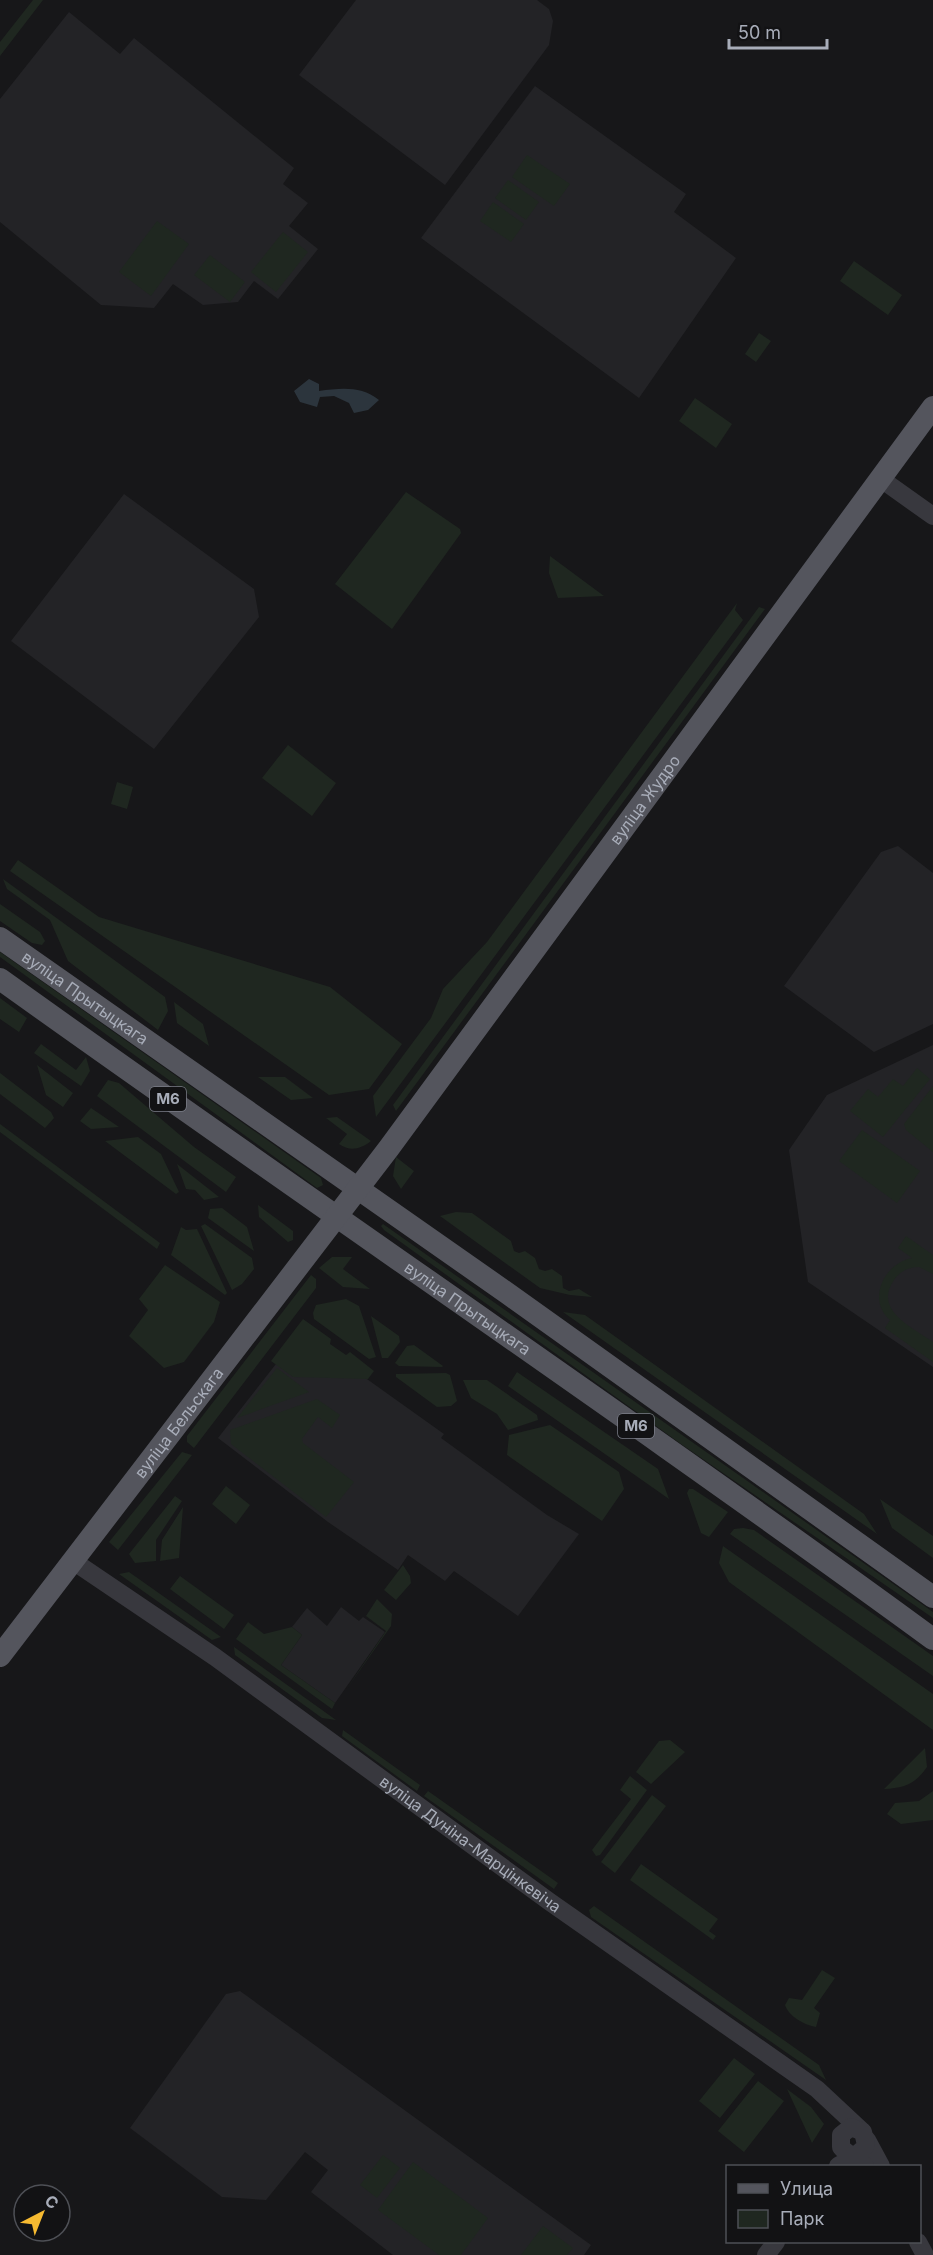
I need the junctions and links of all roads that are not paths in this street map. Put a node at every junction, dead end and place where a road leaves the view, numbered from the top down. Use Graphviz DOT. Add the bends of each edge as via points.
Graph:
graph roads {
  1 [pos="933,407"];
  2 [pos="881,479"];
  3 [pos="933,516"];
  4 [pos="0,938"];
  5 [pos="0,979"];
  6 [pos="357,1190"];
  7 [pos="336,1217"];
  8 [pos="73,1561"];
  9 [pos="933,1597"];
  10 [pos="933,1639"];
  11 [pos="0,1656"];
  12 [pos="817,2090"];
  13 [pos="864,2135"];
  14 [pos="840,2139"];
  15 [pos="860,2160"];
  16 [pos="826,2165"];
  17 [pos="842,2165"];
  18 [pos="880,2165"];
  1 -- 2 [label="main road, вуліца Жудро"];
  2 -- 3 [label="street"];
  2 -- 6 [label="main road, вуліца Жудро"];
  4 -- 6 [label="main road, вуліца Прытыцкага / М6"];
  5 -- 7 [label="main road, вуліца Прытыцкага / М6"];
  6 -- 7 [label="main road, вуліца Бельскага"];
  6 -- 9 [label="main road, вуліца Прытыцкага / М6"];
  7 -- 8 [label="main road, вуліца Бельскага"];
  7 -- 10 [label="main road, вуліца Прытыцкага / М6" via="745,1502"];
  8 -- 11 [label="main road, вуліца Бельскага"];
  8 -- 12 [label="street, вуліца Дуніна-Марцінкевіча" via="215,1657 541,1896"];
  12 -- 13 [label="street, вуліца Дуніна-Марцінкевіча"];
  12 -- 14 [label="street" via="838,2122"];
  13 -- 14 [label="street" via="855,2127 847,2129"];
  13 -- 15 [label="street"];
  13 -- 18 [label="street, вуліца Дуніна-Марцінкевіча"];
  14 -- 15 [label="street" via="843,2150"];
  14 -- 16 [label="street"];
  15 -- 17 [label="street"];
}
